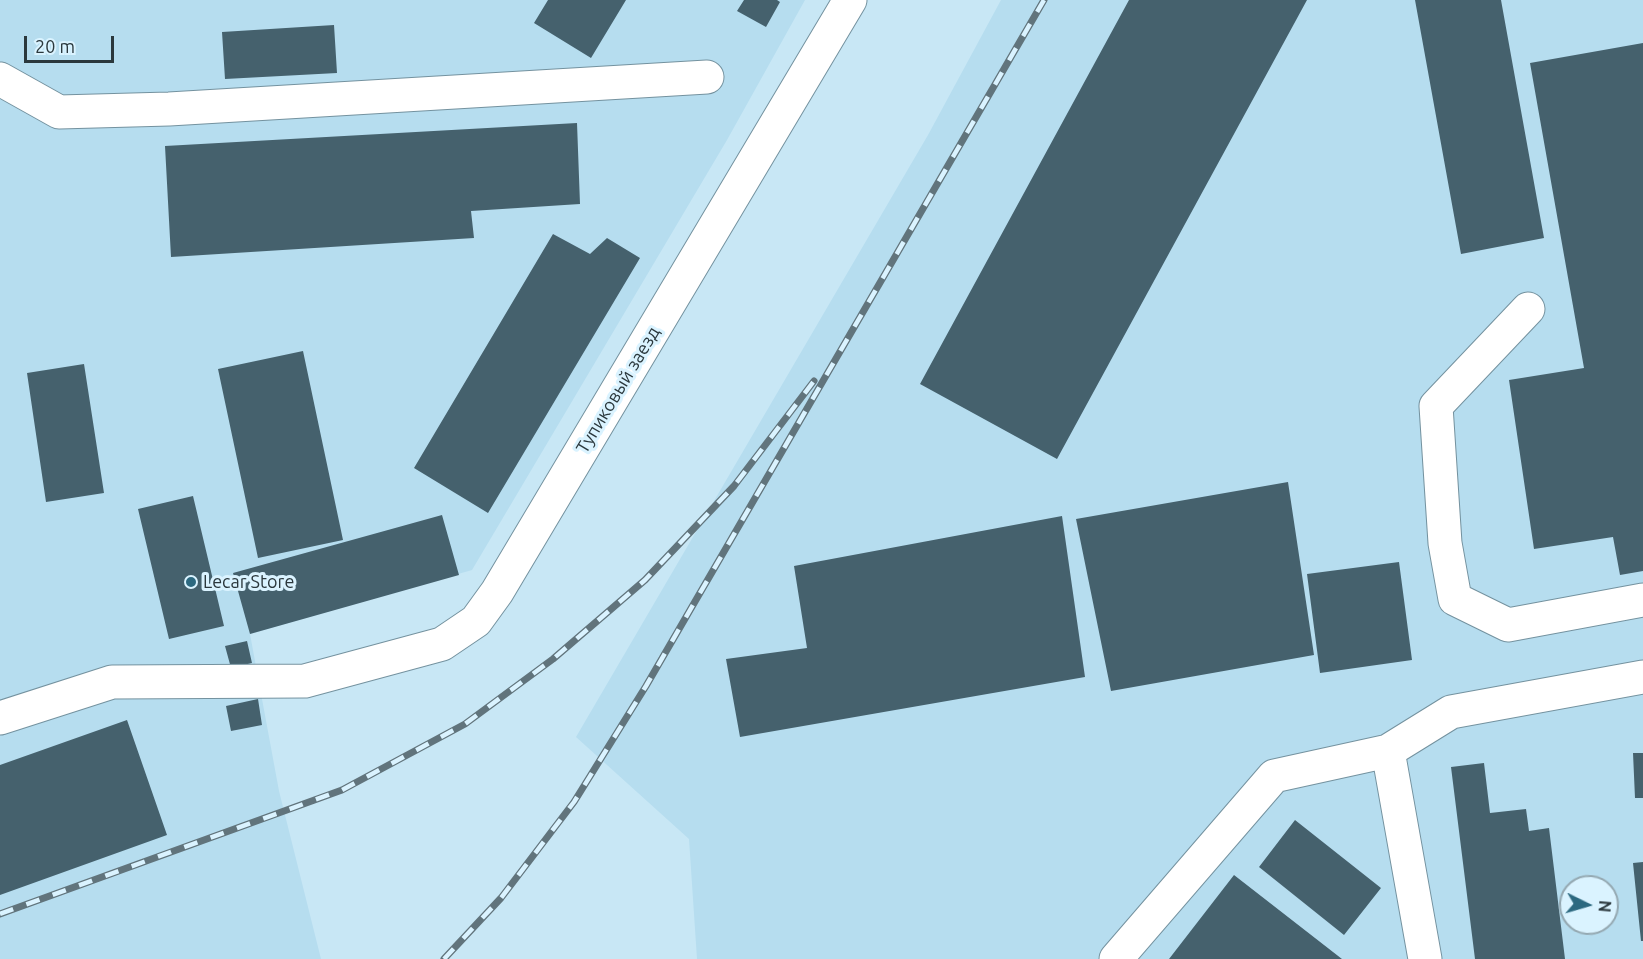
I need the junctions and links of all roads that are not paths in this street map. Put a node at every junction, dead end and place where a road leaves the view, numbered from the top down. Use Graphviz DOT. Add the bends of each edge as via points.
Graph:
graph roads {
  1 [pos="850,0"];
  2 [pos="708,77"];
  3 [pos="0,79"];
  4 [pos="1528,309"];
  5 [pos="1643,600"];
  6 [pos="1643,677"];
  7 [pos="0,718"];
  8 [pos="1388,751"];
  9 [pos="1116,959"];
  10 [pos="1425,959"];
  1 -- 7 [label="street, Тупиковый заезд" via="503,582 476,621 442,644 305,681 112,682"];
  2 -- 3 [label="street" via="169,110 59,112"];
  4 -- 5 [label="street" via="1436,405 1445,543 1455,599 1508,625"];
  6 -- 8 [label="street" via="1451,712"];
  8 -- 9 [label="street" via="1274,776"];
  8 -- 10 [label="street"];
}
